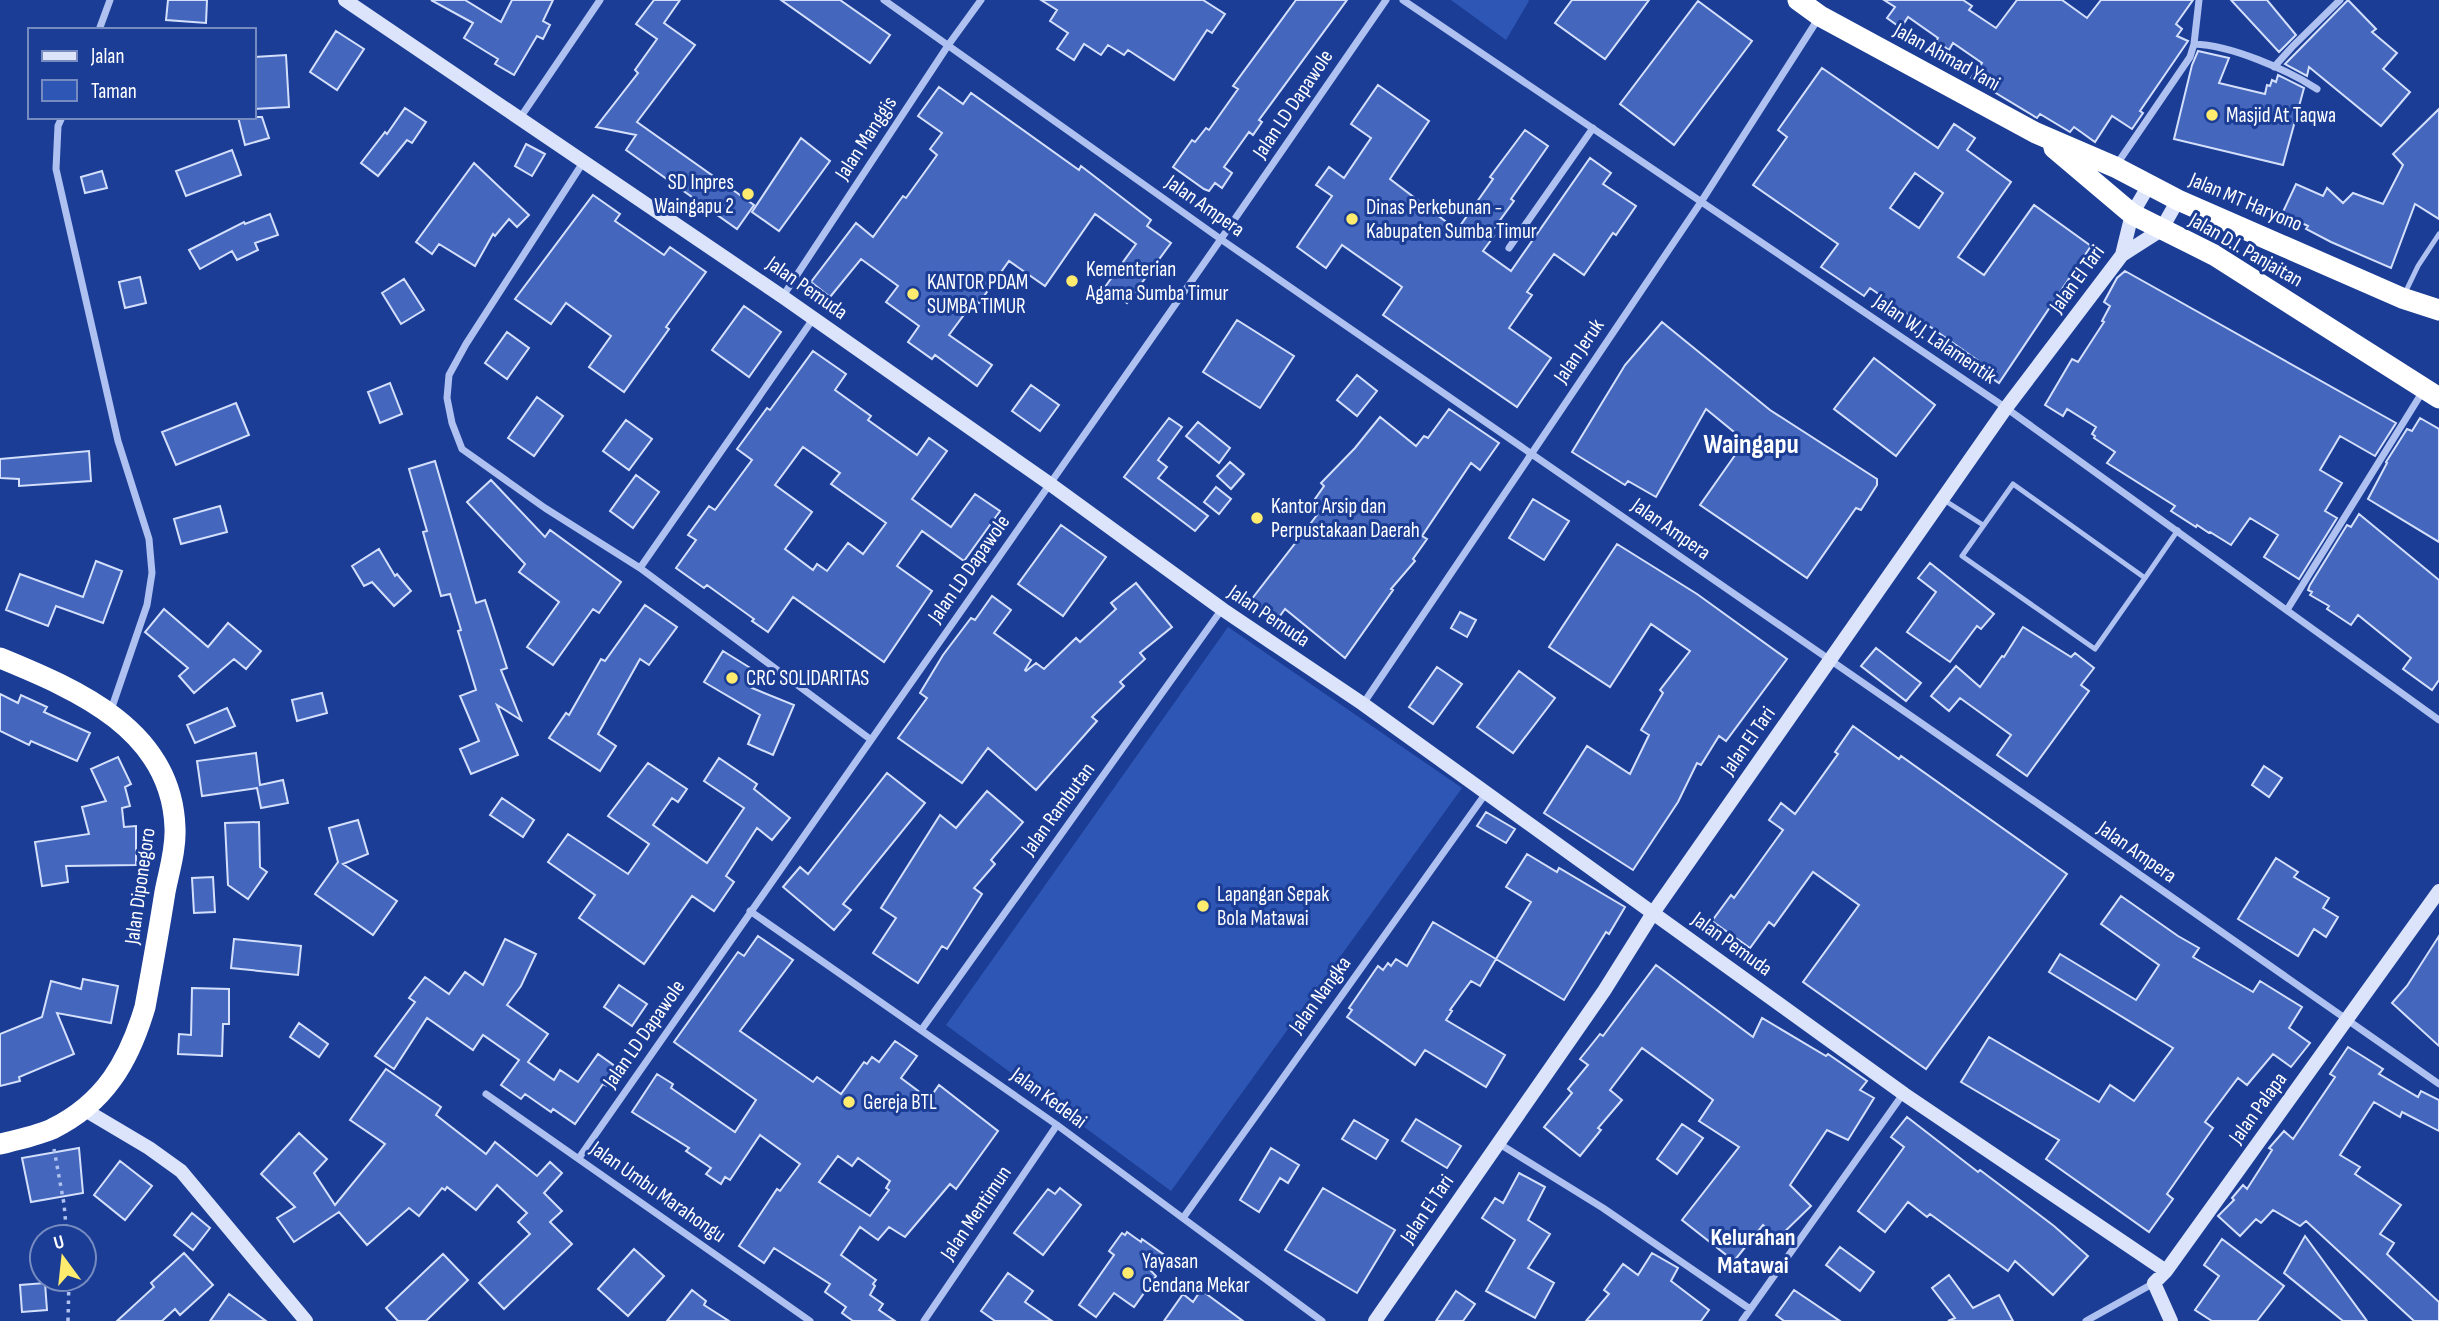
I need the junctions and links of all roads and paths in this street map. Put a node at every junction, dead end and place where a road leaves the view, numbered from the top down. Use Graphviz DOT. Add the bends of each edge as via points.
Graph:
graph roads {
  1 [pos="110,0"];
  2 [pos="345,0"];
  3 [pos="600,0"];
  4 [pos="884,0"];
  5 [pos="981,0"];
  6 [pos="1386,0"];
  7 [pos="1403,0"];
  8 [pos="1798,0"];
  9 [pos="2199,0"];
  10 [pos="2340,0"];
  11 [pos="1820,16"];
  12 [pos="100,28"];
  13 [pos="948,44"];
  14 [pos="2194,44"];
  15 [pos="2274,67"];
  16 [pos="2317,89"];
  17 [pos="520,118"];
  18 [pos="61,119"];
  19 [pos="1593,128"];
  20 [pos="2036,134"];
  21 [pos="584,161"];
  22 [pos="2115,167"];
  23 [pos="2149,185"];
  24 [pos="2178,200"];
  25 [pos="1701,202"];
  26 [pos="2132,214"];
  27 [pos="2161,230"];
  28 [pos="2439,234"];
  29 [pos="1222,240"];
  30 [pos="1509,248"];
  31 [pos="2122,255"];
  32 [pos="783,297"];
  33 [pos="2402,298"];
  34 [pos="2439,310"];
  35 [pos="813,318"];
  36 [pos="2431,394"];
  37 [pos="2006,408"];
  38 [pos="1530,453"];
  39 [pos="1050,484"];
  40 [pos="1944,500"];
  41 [pos="1983,526"];
  42 [pos="2178,530"];
  43 [pos="640,568"];
  44 [pos="2145,578"];
  45 [pos="1222,610"];
  46 [pos="2287,610"];
  47 [pos="0,658"];
  48 [pos="1830,660"];
  49 [pos="1363,704"];
  50 [pos="110,713"];
  51 [pos="2439,720"];
  52 [pos="870,739"];
  53 [pos="1486,793"];
  54 [pos="2439,891"];
  55 [pos="750,911"];
  56 [pos="1653,913"];
  57 [pos="2347,1021"];
  58 [pos="922,1029"];
  59 [pos="2439,1084"];
  60 [pos="486,1094"];
  61 [pos="1904,1094"];
  62 [pos="85,1110"];
  63 [pos="1057,1125"];
  64 [pos="51,1129"];
  65 [pos="1497,1142"];
  66 [pos="0,1144"];
  67 [pos="579,1158"];
  68 [pos="1183,1218"];
  69 [pos="66,1223"];
  70 [pos="2166,1272"];
  71 [pos="2154,1283"];
  72 [pos="69,1293"];
  73 [pos="1750,1309"];
  74 [pos="68,1321"];
  75 [pos="306,1321"];
  76 [pos="810,1321"];
  77 [pos="924,1321"];
  78 [pos="1322,1321"];
  79 [pos="1375,1321"];
  80 [pos="1742,1321"];
  81 [pos="2086,1321"];
  82 [pos="2171,1321"];
  1 -- 12 [label="street"];
  2 -- 17 [label="street, Jalan Pemuda"];
  3 -- 17 [label="street"];
  4 -- 13 [label="street, Jalan Ampera"];
  5 -- 13 [label="street, Jalan Manggis"];
  6 -- 29 [label="street, Jalan LD Dapawole"];
  7 -- 19 [label="street, Jalan W.J. Lalamentik"];
  8 -- 11 [label="highway, Jalan Ahmad Yani"];
  9 -- 14 [label="street"];
  10 -- 15 [label="street"];
  11 -- 20 [label="highway, Jalan Ahmad Yani"];
  11 -- 25 [label="street, Jalan Jeruk"];
  13 -- 29 [label="street, Jalan Ampera"];
  13 -- 32 [label="street, Jalan Manggis"];
  14 -- 15 [label="street" via="2217,46"];
  14 -- 22 [label="street" via="2190,57"];
  15 -- 16 [label="street"];
  17 -- 21 [label="street, Jalan Pemuda"];
  18 -- 50 [label="street" via="56,169 118,441 149,539 152,573 147,605"];
  19 -- 25 [label="street, Jalan W.J. Lalamentik"];
  19 -- 30 [label="street"];
  20 -- 22 [label="highway, Jalan MT Haryono"];
  20 -- 26 [label="highway, Jalan D.I. Panjaitan"];
  21 -- 32 [label="street, Jalan Pemuda"];
  21 -- 43 [label="street" via="466,344 449,375 447,398 462,449"];
  22 -- 23 [label="highway, Jalan MT Haryono"];
  23 -- 24 [label="highway, Jalan MT Haryono"];
  23 -- 26 [label="street, Jalan El Tari"];
  24 -- 27 [label="street"];
  24 -- 33 [label="highway, Jalan MT Haryono"];
  25 -- 37 [label="street, Jalan W.J. Lalamentik"];
  25 -- 38 [label="street, Jalan Jeruk"];
  26 -- 27 [label="highway, Jalan D.I. Panjaitan"];
  26 -- 31 [label="street, Jalan El Tari"];
  27 -- 31 [label="street"];
  27 -- 36 [label="highway, Jalan D.I. Panjaitan" via="2214,255"];
  28 -- 33 [label="lane"];
  29 -- 38 [label="street, Jalan Ampera"];
  29 -- 39 [label="street, Jalan LD Dapawole"];
  31 -- 37 [label="street, Jalan El Tari"];
  32 -- 35 [label="street, Jalan Pemuda"];
  33 -- 34 [label="highway, Jalan MT Haryono"];
  35 -- 39 [label="street, Jalan Pemuda"];
  35 -- 43 [label="street"];
  36 -- 46 [label="street"];
  37 -- 40 [label="street, Jalan El Tari"];
  37 -- 42 [label="street, Jalan W.J. Lalamentik"];
  38 -- 48 [label="street, Jalan Ampera"];
  38 -- 49 [label="street, Jalan Jeruk"];
  39 -- 45 [label="street, Jalan Pemuda"];
  39 -- 52 [label="street, Jalan LD Dapawole"];
  40 -- 41 [label="lane"];
  40 -- 48 [label="street, Jalan El Tari"];
  41 -- 44 [label="lane" via="2013,484"];
  41 -- 44 [label="lane" via="1962,556 2095,649"];
  42 -- 44 [label="lane"];
  42 -- 46 [label="street, Jalan W.J. Lalamentik"];
  43 -- 52 [label="street"];
  45 -- 49 [label="street, Jalan Pemuda"];
  45 -- 58 [label="street, Jalan Rambutan"];
  46 -- 51 [label="street, Jalan W.J. Lalamentik"];
  47 -- 50 [label="highway, Jalan Diponegoro" via="40,674"];
  48 -- 56 [label="street, Jalan El Tari"];
  48 -- 57 [label="street, Jalan Ampera"];
  49 -- 53 [label="street, Jalan Pemuda"];
  50 -- 62 [label="highway, Jalan Diponegoro" via="155,759 170,792 175,831 145,1007 111,1082"];
  52 -- 55 [label="street, Jalan LD Dapawole"];
  53 -- 56 [label="street, Jalan Pemuda"];
  53 -- 68 [label="street, Jalan Nangka"];
  54 -- 57 [label="street, Jalan Palapa"];
  55 -- 58 [label="street, Jalan Kedelai"];
  55 -- 67 [label="street, Jalan LD Dapawole"];
  56 -- 61 [label="street, Jalan Pemuda"];
  56 -- 65 [label="street, Jalan El Tari"];
  57 -- 59 [label="street, Jalan Ampera"];
  57 -- 70 [label="street, Jalan Palapa"];
  58 -- 63 [label="street, Jalan Kedelai"];
  60 -- 67 [label="street, Jalan Umbu Marahongu"];
  61 -- 70 [label="street, Jalan Pemuda"];
  61 -- 73 [label="street"];
  62 -- 64 [label="highway, Jalan Diponegoro"];
  62 -- 75 [label="street" via="181,1171"];
  63 -- 68 [label="street, Jalan Kedelai"];
  63 -- 77 [label="street, Jalan Mentimun"];
  64 -- 66 [label="highway, Jalan Diponegoro"];
  64 -- 69 [label="path"];
  65 -- 73 [label="street"];
  65 -- 79 [label="street, Jalan El Tari"];
  67 -- 76 [label="street, Jalan Umbu Marahongu"];
  68 -- 78 [label="street, Jalan Kedelai"];
  70 -- 71 [label="street, Jalan Palapa"];
  71 -- 81 [label="street, Jalan Palapa"];
  71 -- 82 [label="street"];
  72 -- 74 [label="path"];
  73 -- 80 [label="street"];
}
